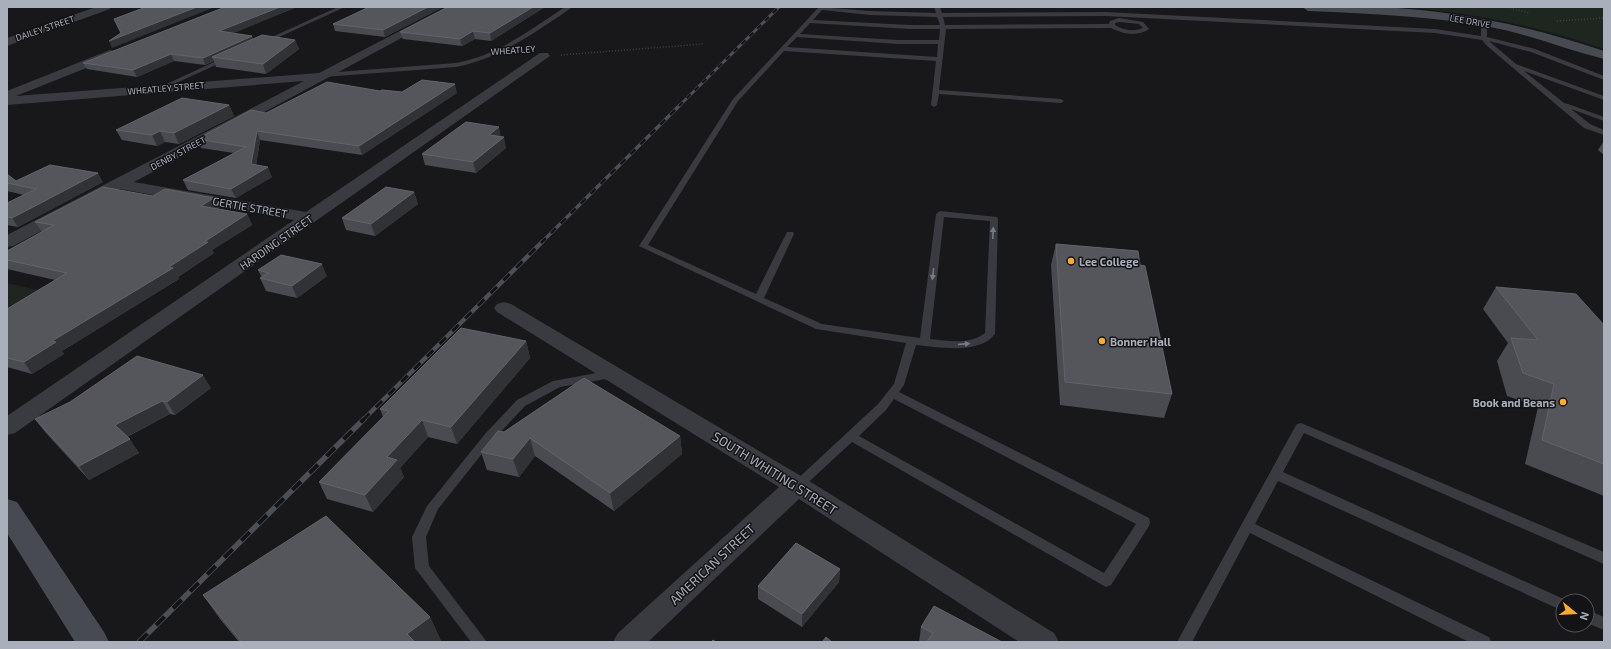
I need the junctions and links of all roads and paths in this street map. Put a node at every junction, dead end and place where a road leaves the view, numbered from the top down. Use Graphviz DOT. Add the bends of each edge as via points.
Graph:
graph roads {
  1 [pos="106,7"];
  2 [pos="342,7"];
  3 [pos="454,7"];
  4 [pos="569,7"];
  5 [pos="822,7"];
  6 [pos="937,7"];
  7 [pos="1120,7"];
  8 [pos="1308,7"];
  9 [pos="939,15"];
  10 [pos="1123,17"];
  11 [pos="1604,18"];
  12 [pos="809,21"];
  13 [pos="1553,21"];
  14 [pos="1484,23"];
  15 [pos="1112,26"];
  16 [pos="943,27"];
  17 [pos="796,34"];
  18 [pos="1484,39"];
  19 [pos="7,42"];
  20 [pos="942,42"];
  21 [pos="704,44"];
  22 [pos="255,46"];
  23 [pos="783,49"];
  24 [pos="118,51"];
  25 [pos="1604,55"];
  26 [pos="234,56"];
  27 [pos="544,56"];
  28 [pos="940,58"];
  29 [pos="1514,65"];
  30 [pos="324,76"];
  31 [pos="1604,78"];
  32 [pos="162,88"];
  33 [pos="937,92"];
  34 [pos="7,96"];
  35 [pos="1604,98"];
  36 [pos="7,101"];
  37 [pos="1061,101"];
  38 [pos="1558,102"];
  39 [pos="934,105"];
  40 [pos="1604,119"];
  41 [pos="1604,133"];
  42 [pos="120,184"];
  43 [pos="310,218"];
  44 [pos="790,234"];
  45 [pos="7,242"];
  46 [pos="759,299"];
  47 [pos="504,308"];
  48 [pos="912,341"];
  49 [pos="925,342"];
  50 [pos="613,374"];
  51 [pos="894,394"];
  52 [pos="7,427"];
  53 [pos="850,436"];
  54 [pos="1275,474"];
  55 [pos="797,486"];
  56 [pos="7,510"];
  57 [pos="1247,526"];
  58 [pos="1604,558"];
  59 [pos="1555,601"];
  60 [pos="1476,640"];
  61 [pos="92,642"];
  62 [pos="480,642"];
  63 [pos="628,642"];
  64 [pos="1044,642"];
  65 [pos="1184,642"];
  1 -- 19 [label="street, DAILEY STREET"];
  2 -- 22 [label="lane"];
  3 -- 30 [label="street, DENBY STREET"];
  4 -- 30 [label="lane, WHEATLEY" via="495,54 476,61 456,65"];
  5 -- 9 [label="lane" via="870,13"];
  5 -- 12 [label="lane"];
  6 -- 9 [label="lane"];
  7 -- 10 [label="lane"];
  8 -- 14 [label="main road, LEE DRIVE" via="1386,10"];
  9 -- 10 [label="lane"];
  9 -- 16 [label="lane"];
  10 -- 15 [label="lane" via="1112,22"];
  10 -- 15 [label="lane" via="1141,23 1146,28 1129,32"];
  10 -- 18 [label="lane" via="1407,29"];
  11 -- 13 [label="path"];
  12 -- 16 [label="lane" via="874,26"];
  12 -- 17 [label="lane"];
  14 -- 18 [label="lane"];
  14 -- 25 [label="main road, LEE DRIVE"];
  15 -- 16 [label="lane"];
  16 -- 20 [label="lane"];
  17 -- 20 [label="lane" via="898,42"];
  17 -- 23 [label="lane"];
  18 -- 29 [label="lane"];
  18 -- 31 [label="lane" via="1546,55"];
  20 -- 28 [label="lane"];
  21 -- 27 [label="path, WHEATLEY"];
  23 -- 28 [label="lane"];
  23 -- 46 [label="lane" via="735,100 643,246"];
  24 -- 34 [label="street"];
  26 -- 32 [label="lane"];
  27 -- 43 [label="street, HARDING STREET"];
  28 -- 33 [label="lane"];
  29 -- 35 [label="lane"];
  29 -- 38 [label="lane"];
  30 -- 32 [label="street, WHEATLEY STREET"];
  30 -- 42 [label="street, DENBY STREET"];
  32 -- 36 [label="street, WHEATLEY STREET"];
  33 -- 37 [label="lane"];
  33 -- 39 [label="lane"];
  38 -- 40 [label="lane"];
  38 -- 41 [label="lane" via="1587,126"];
  42 -- 43 [label="street, GERTIE STREET"];
  42 -- 45 [label="street, DENBY STREET"];
  43 -- 52 [label="street, HARDING STREET"];
  44 -- 46 [label="lane"];
  46 -- 48 [label="lane" via="820,327"];
  47 -- 50 [label="street, SOUTH WHITING STREET"];
  48 -- 49 [label="lane"];
  48 -- 51 [label="lane"];
  49 -- 49 [label="lane, one-way" via="979,342 990,334 994,219 940,214"];
  50 -- 55 [label="street, SOUTH WHITING STREET"];
  50 -- 62 [label="lane" via="557,384 522,403 489,437 433,506 419,537 422,568"];
  51 -- 53 [label="lane"];
  51 -- 53 [label="lane" via="1144,522 1106,581"];
  53 -- 55 [label="lane"];
  54 -- 57 [label="lane"];
  54 -- 58 [label="lane" via="1301,427"];
  54 -- 59 [label="lane"];
  55 -- 63 [label="street, AMERICAN STREET"];
  55 -- 64 [label="street, SOUTH WHITING STREET"];
  56 -- 61 [label="main road"];
  57 -- 60 [label="lane"];
  57 -- 65 [label="lane"];
}
